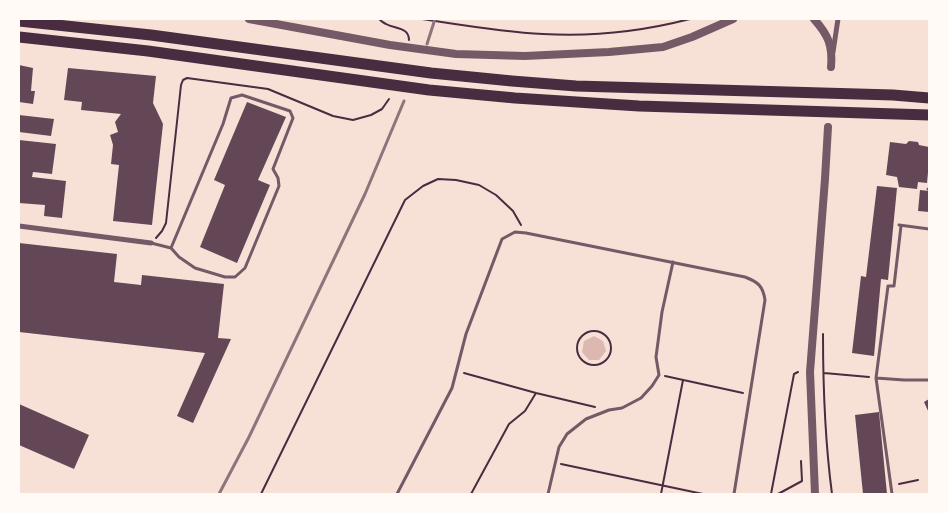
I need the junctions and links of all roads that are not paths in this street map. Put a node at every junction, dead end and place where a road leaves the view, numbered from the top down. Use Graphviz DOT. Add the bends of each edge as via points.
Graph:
graph roads {
  1 [pos="249,19"];
  2 [pos="733,19"];
  3 [pos="814,19"];
  4 [pos="838,19"];
  5 [pos="19,21"];
  6 [pos="19,37"];
  7 [pos="833,53"];
  8 [pos="832,67"];
  9 [pos="929,98"];
  10 [pos="929,115"];
  11 [pos="828,127"];
  12 [pos="19,226"];
  13 [pos="929,229"];
  14 [pos="151,243"];
  15 [pos="171,248"];
  16 [pos="673,262"];
  17 [pos="876,378"];
  18 [pos="929,380"];
  19 [pos="397,494"];
  20 [pos="548,494"];
  21 [pos="734,494"];
  22 [pos="815,494"];
  23 [pos="892,494"];
  1 -- 2 [label="street" via="456,54 525,56 663,47"];
  3 -- 7 [label="street" via="825,32"];
  4 -- 7 [label="street"];
  5 -- 9 [label="highway" via="512,81"];
  6 -- 10 [label="highway" via="429,90 515,98 639,106"];
  7 -- 8 [label="street"];
  11 -- 22 [label="street" via="810,372"];
  12 -- 14 [label="street"];
  13 -- 17 [label="lane" via="900,226 894,286 888,286"];
  14 -- 15 [label="lane"];
  15 -- 15 [label="lane" via="195,268 226,277 235,277 245,268 279,186 273,169 293,118 290,110 242,94 230,98 223,124"];
  16 -- 19 [label="lane" via="526,233 515,232 502,239 466,334 452,388"];
  16 -- 20 [label="lane" via="656,357 659,375 641,398 622,408 586,419 567,434 559,447"];
  16 -- 21 [label="lane" via="745,277 755,281 763,290 765,300"];
  17 -- 18 [label="lane"];
  17 -- 23 [label="lane"];
}
